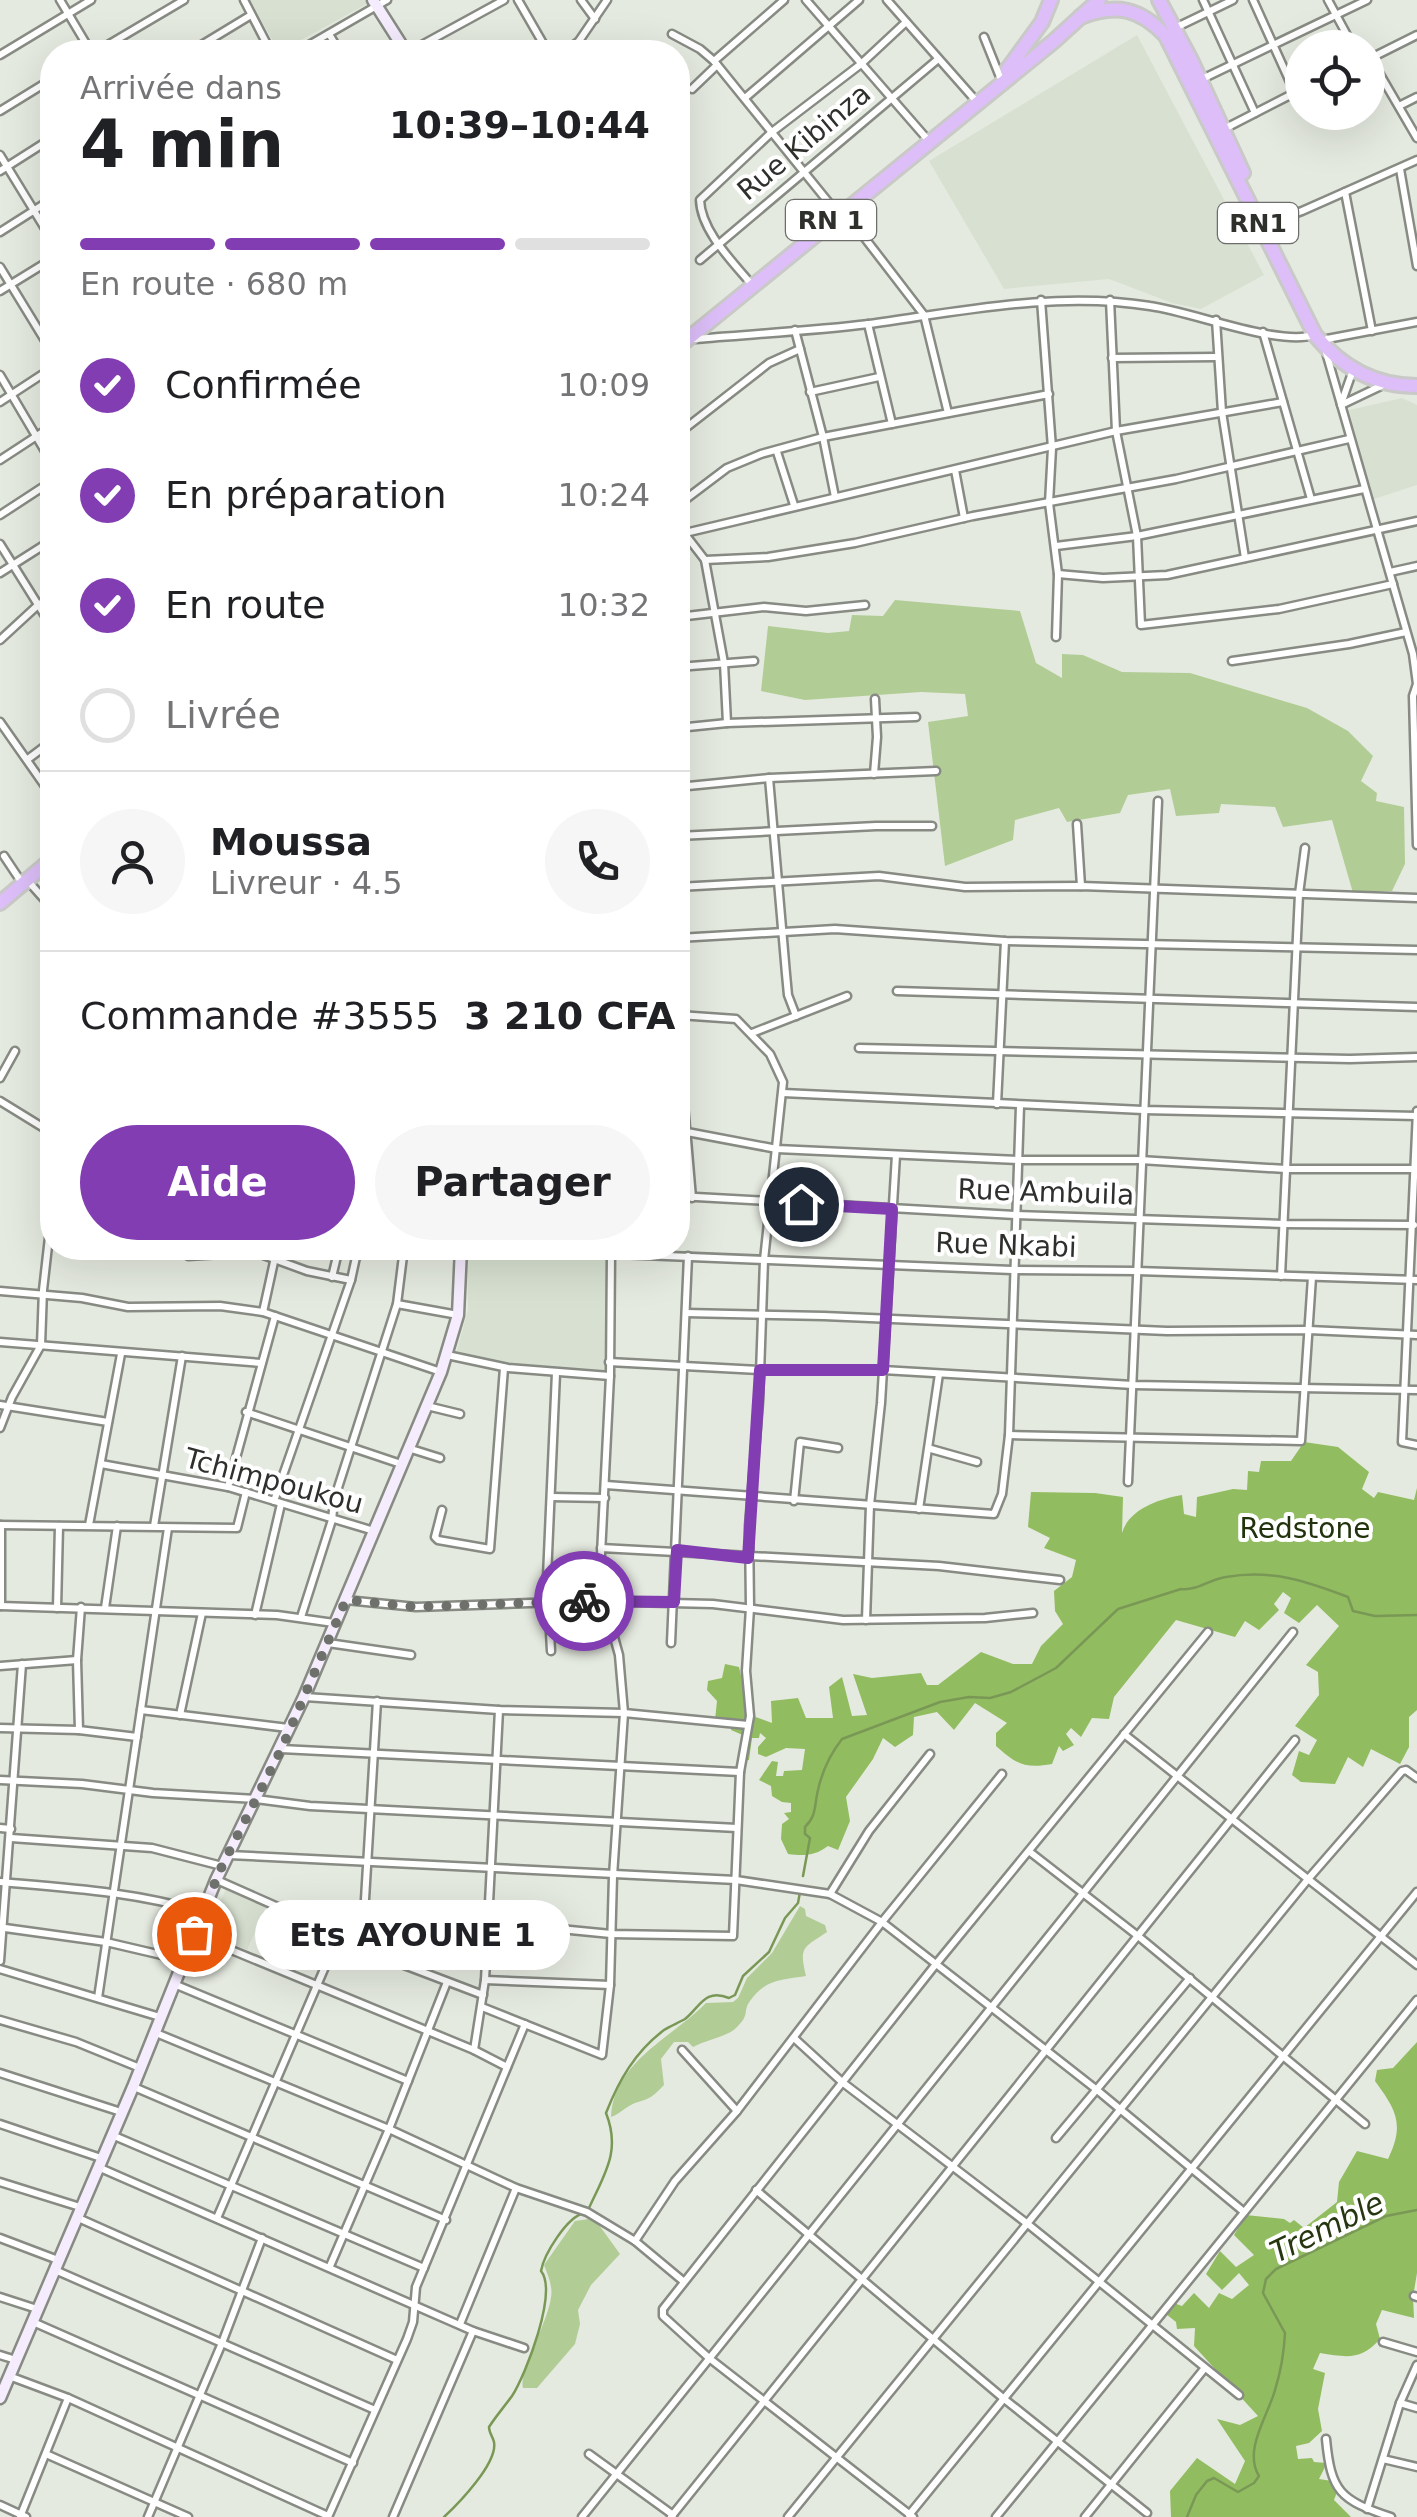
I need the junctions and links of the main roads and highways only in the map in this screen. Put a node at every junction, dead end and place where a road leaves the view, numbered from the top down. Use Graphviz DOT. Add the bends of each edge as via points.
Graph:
graph roads {
  1 [pos="1052,0"];
  2 [pos="1099,0"];
  3 [pos="1162,0"];
  4 [pos="1080,17"];
  5 [pos="1042,22"];
  6 [pos="1054,41"];
  7 [pos="982,99"];
  8 [pos="690,336"];
  9 [pos="1322,340"];
  10 [pos="1417,383"];
  11 [pos="40,869"];
  12 [pos="0,903"];
  1 -- 5 [label="highway, RN 1"];
  2 -- 4 [label="highway"];
  3 -- 9 [label="highway, RN1"];
  4 -- 6 [label="highway, RN 1"];
  4 -- 9 [label="highway, RN1" via="1127,9 1157,27"];
  5 -- 6 [label="highway" via="1042,36"];
  5 -- 7 [label="highway, RN 1"];
  6 -- 7 [label="highway, RN 1"];
  7 -- 8 [label="highway, RN 1"];
  9 -- 10 [label="highway, RN1" via="1361,368"];
  9 -- 10 [label="highway, RN1" via="1353,370 1386,383"];
  11 -- 12 [label="highway"];
}
